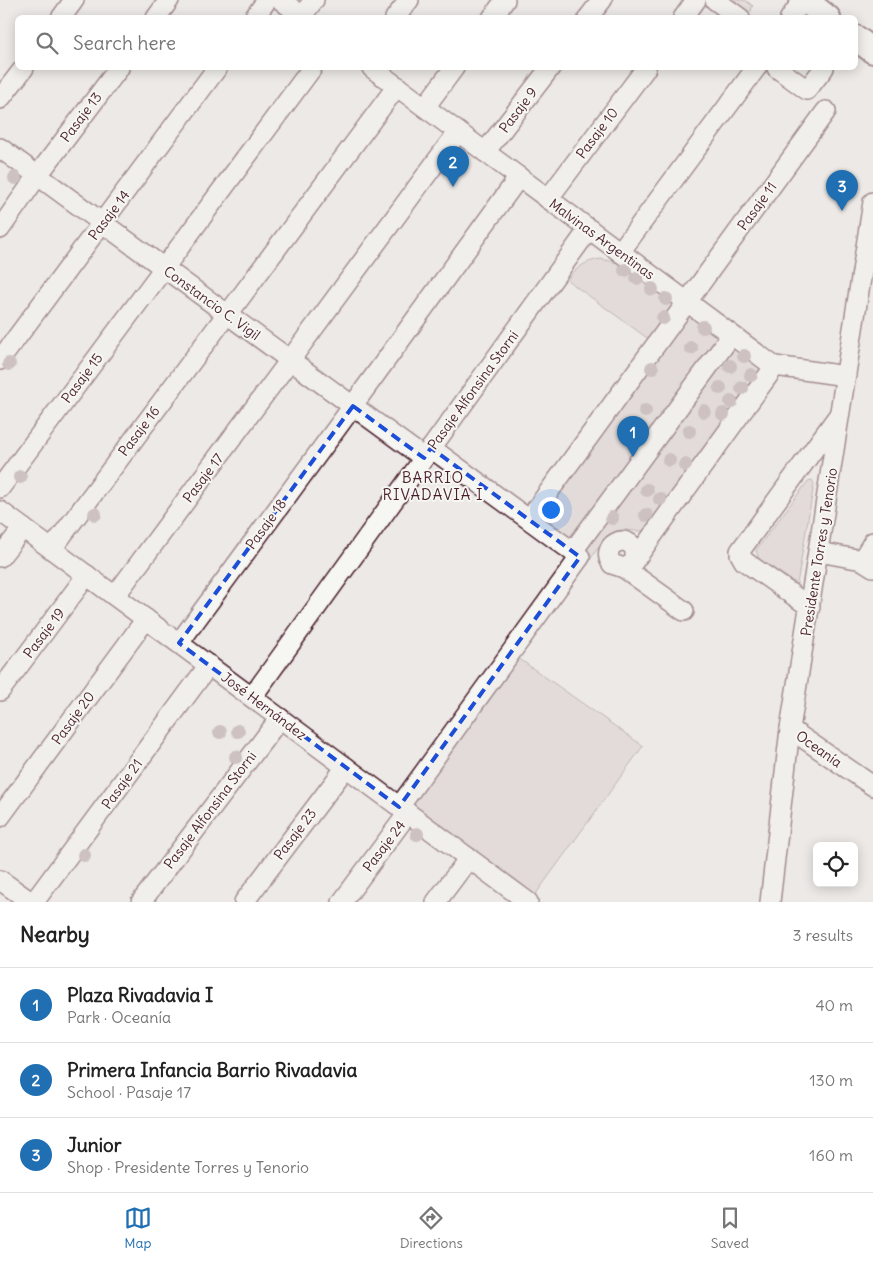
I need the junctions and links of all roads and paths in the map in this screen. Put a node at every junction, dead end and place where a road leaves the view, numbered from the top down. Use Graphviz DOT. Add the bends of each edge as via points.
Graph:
graph roads {
  1 [pos="74,0"];
  2 [pos="169,0"];
  3 [pos="267,0"];
  4 [pos="281,0"];
  5 [pos="314,0"];
  6 [pos="409,0"];
  7 [pos="505,0"];
  8 [pos="602,0"];
  9 [pos="696,0"];
  10 [pos="715,0"];
  11 [pos="804,0"];
  12 [pos="63,15"];
  13 [pos="158,15"];
  14 [pos="256,15"];
  15 [pos="300,15"];
  16 [pos="304,15"];
  17 [pos="398,15"];
  18 [pos="494,15"];
  19 [pos="590,15"];
  20 [pos="685,15"];
  21 [pos="736,15"];
  22 [pos="792,15"];
  23 [pos="824,15"];
  24 [pos="858,40"];
  25 [pos="873,51"];
  26 [pos="22,70"];
  27 [pos="117,70"];
  28 [pos="216,70"];
  29 [pos="311,70"];
  30 [pos="375,70"];
  31 [pos="453,70"];
  32 [pos="548,70"];
  33 [pos="645,70"];
  34 [pos="755,70"];
  35 [pos="780,70"];
  36 [pos="822,70"];
  37 [pos="397,86"];
  38 [pos="0,99"];
  39 [pos="425,107"];
  40 [pos="826,111"];
  41 [pos="458,132"];
  42 [pos="0,148"];
  43 [pos="485,152"];
  44 [pos="41,171"];
  45 [pos="520,178"];
  46 [pos="548,199"];
  47 [pos="873,202"];
  48 [pos="103,223"];
  49 [pos="0,229"];
  50 [pos="589,229"];
  51 [pos="620,252"];
  52 [pos="167,264"];
  53 [pos="687,302"];
  54 [pos="230,310"];
  55 [pos="725,344"];
  56 [pos="293,356"];
  57 [pos="0,360"];
  58 [pos="775,366"];
  59 [pos="846,376"];
  60 [pos="356,402"];
  61 [pos="840,412"];
  62 [pos="427,453"];
  63 [pos="0,488"];
  64 [pos="0,510"];
  65 [pos="529,519"];
  66 [pos="23,528"];
  67 [pos="652,537"];
  68 [pos="625,541"];
  69 [pos="873,542"];
  70 [pos="52,549"];
  71 [pos="819,552"];
  72 [pos="577,554"];
  73 [pos="0,557"];
  74 [pos="629,564"];
  75 [pos="867,564"];
  76 [pos="88,575"];
  77 [pos="115,596"];
  78 [pos="810,607"];
  79 [pos="684,611"];
  80 [pos="146,618"];
  81 [pos="179,643"];
  82 [pos="209,665"];
  83 [pos="0,691"];
  84 [pos="252,697"];
  85 [pos="280,718"];
  86 [pos="790,729"];
  87 [pos="346,766"];
  88 [pos="873,786"];
  89 [pos="404,810"];
  90 [pos="0,817"];
  91 [pos="469,858"];
  92 [pos="0,880"];
  93 [pos="33,902"];
  94 [pos="141,902"];
  95 [pos="244,902"];
  96 [pos="342,902"];
  97 [pos="436,902"];
  98 [pos="528,902"];
  99 [pos="770,902"];
  1 -- 12 [label="street"];
  2 -- 13 [label="street"];
  3 -- 14 [label="street"];
  4 -- 15 [label="street"];
  5 -- 16 [label="street"];
  6 -- 17 [label="street"];
  7 -- 18 [label="street"];
  8 -- 19 [label="street"];
  9 -- 20 [label="street"];
  10 -- 21 [label="street"];
  11 -- 22 [label="street"];
  11 -- 23 [label="main road"];
  24 -- 25 [label="main road"];
  26 -- 38 [label="street"];
  27 -- 44 [label="street, Pasaje 13"];
  28 -- 48 [label="street, Pasaje 14"];
  29 -- 52 [label="street, Pasaje 15"];
  30 -- 37 [label="street, Malvinas Argentinas"];
  31 -- 39 [label="street"];
  32 -- 43 [label="street, Pasaje 9"];
  33 -- 46 [label="street, Pasaje 10"];
  34 -- 51 [label="street"];
  35 -- 36 [label="street" via="807,90"];
  37 -- 39 [label="street, Malvinas Argentinas"];
  37 -- 54 [label="street, Pasaje 16"];
  39 -- 41 [label="street, Malvinas Argentinas"];
  40 -- 53 [label="street, Pasaje 11"];
  41 -- 43 [label="street, Malvinas Argentinas"];
  41 -- 56 [label="street, Pasaje 17"];
  42 -- 44 [label="street, Constancio C. Vigil"];
  43 -- 45 [label="street, Malvinas Argentinas"];
  44 -- 48 [label="street, Constancio C. Vigil"];
  44 -- 49 [label="street, Pasaje 13"];
  45 -- 46 [label="street, Malvinas Argentinas"];
  45 -- 60 [label="street, Pasaje 18"];
  46 -- 50 [label="street, Malvinas Argentinas"];
  47 -- 59 [label="street, Presidente Torres y Tenorio"];
  48 -- 52 [label="street, Constancio C. Vigil"];
  48 -- 57 [label="street, Pasaje 14"];
  50 -- 51 [label="street, Malvinas Argentinas"];
  50 -- 62 [label="street, Pasaje Alfonsina Storni"];
  51 -- 53 [label="street, Malvinas Argentinas"];
  52 -- 54 [label="street, Constancio C. Vigil"];
  52 -- 63 [label="street, Pasaje 15"];
  53 -- 58 [label="street, Malvinas Argentinas"];
  53 -- 65 [label="street, Pasaje 11"];
  54 -- 56 [label="street, Constancio C. Vigil"];
  54 -- 70 [label="street, Pasaje 16"];
  55 -- 72 [label="street, Pasaje 24"];
  56 -- 60 [label="street, Constancio C. Vigil"];
  56 -- 77 [label="street, Pasaje 17"];
  58 -- 59 [label="street, Malvinas Argentinas"];
  58 -- 67 [label="street"];
  59 -- 61 [label="street, Presidente Torres y Tenorio"];
  60 -- 62 [label="street, Constancio C. Vigil"];
  60 -- 81 [label="street, Pasaje 18"];
  61 -- 71 [label="street, Presidente Torres y Tenorio"];
  61 -- 78 [label="street" via="740,551 744,561"];
  62 -- 65 [label="street"];
  62 -- 84 [label="street, Pasaje Alfonsina Storni"];
  64 -- 66 [label="street, José Hernández"];
  65 -- 72 [label="street"];
  66 -- 70 [label="street, José Hernández"];
  66 -- 73 [label="street"];
  67 -- 68 [label="street"];
  67 -- 74 [label="street"];
  68 -- 74 [label="street" via="635,550"];
  68 -- 74 [label="street" via="612,544 608,552 612,564"];
  69 -- 75 [label="street"];
  70 -- 76 [label="street, José Hernández"];
  71 -- 75 [label="street"];
  71 -- 78 [label="street, Presidente Torres y Tenorio"];
  72 -- 89 [label="street, Pasaje 24"];
  74 -- 79 [label="street"];
  76 -- 77 [label="street, José Hernández"];
  76 -- 83 [label="street, Pasaje 19"];
  77 -- 80 [label="street, José Hernández"];
  78 -- 86 [label="street, Presidente Torres y Tenorio"];
  80 -- 81 [label="street, José Hernández"];
  80 -- 90 [label="street, Pasaje 20"];
  81 -- 82 [label="street, José Hernández"];
  82 -- 84 [label="street, José Hernández"];
  82 -- 93 [label="street, Pasaje 21"];
  84 -- 85 [label="street, José Hernández"];
  85 -- 87 [label="street, José Hernández"];
  85 -- 94 [label="street, Pasaje Alfonsina Storni"];
  86 -- 88 [label="street, Oceanía"];
  86 -- 99 [label="street, Presidente Torres y Tenorio"];
  87 -- 89 [label="street, José Hernández"];
  87 -- 95 [label="street, Pasaje 23"];
  89 -- 91 [label="street, José Hernández"];
  89 -- 96 [label="street, Pasaje 24"];
  91 -- 97 [label="street"];
  91 -- 98 [label="street, José Hernández"];
  92 -- 93 [label="street"];
}
